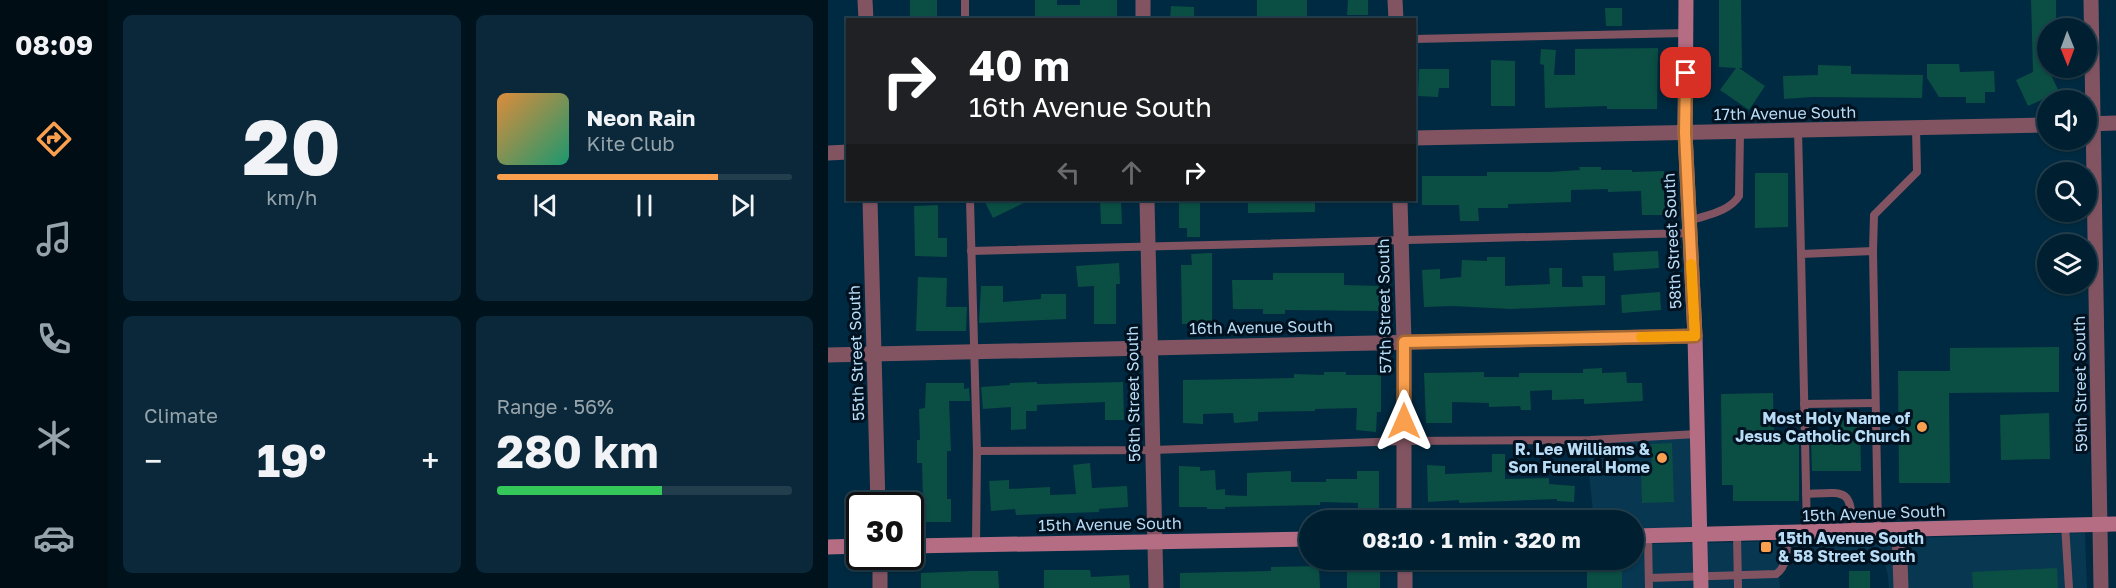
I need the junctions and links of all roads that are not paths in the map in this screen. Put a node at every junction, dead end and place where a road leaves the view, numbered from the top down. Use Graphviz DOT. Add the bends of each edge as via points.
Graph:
graph roads {
  1 [pos="865,0"];
  2 [pos="964,0"];
  3 [pos="1143,0"];
  4 [pos="1395,0"];
  5 [pos="1686,0"];
  6 [pos="2091,0"];
  7 [pos="866,18"];
  8 [pos="965,18"];
  9 [pos="1143,18"];
  10 [pos="1396,18"];
  11 [pos="1686,33"];
  12 [pos="1416,39"];
  13 [pos="2090,90"];
  14 [pos="2116,123"];
  15 [pos="2097,124"];
  16 [pos="2037,125"];
  17 [pos="1916,128"];
  18 [pos="1798,130"];
  19 [pos="1740,132"];
  20 [pos="1685,133"];
  21 [pos="1416,138"];
  22 [pos="2091,150"];
  23 [pos="846,152"];
  24 [pos="828,153"];
  25 [pos="870,201"];
  26 [pos="970,201"];
  27 [pos="1147,201"];
  28 [pos="1400,201"];
  29 [pos="1690,227"];
  30 [pos="1401,239"];
  31 [pos="1148,247"];
  32 [pos="971,251"];
  33 [pos="1873,251"];
  34 [pos="1801,254"];
  35 [pos="1695,336"];
  36 [pos="1404,342"];
  37 [pos="1150,348"];
  38 [pos="974,352"];
  39 [pos="873,354"];
  40 [pos="828,355"];
  41 [pos="1875,403"];
  42 [pos="1804,404"];
  43 [pos="1697,435"];
  44 [pos="1404,441"];
  45 [pos="1153,450"];
  46 [pos="977,451"];
  47 [pos="878,492"];
  48 [pos="1806,494"];
  49 [pos="1404,510"];
  50 [pos="2100,524"];
  51 [pos="2116,524"];
  52 [pos="2065,525"];
  53 [pos="1878,530"];
  54 [pos="1899,530"];
  55 [pos="1852,531"];
  56 [pos="1807,532"];
  57 [pos="1787,533"];
  58 [pos="1737,534"];
  59 [pos="1700,535"];
  60 [pos="1644,536"];
  61 [pos="1299,539"];
  62 [pos="1155,541"];
  63 [pos="976,544"];
  64 [pos="846,546"];
  65 [pos="924,546"];
  66 [pos="828,547"];
  67 [pos="1644,552"];
  68 [pos="880,570"];
  69 [pos="1405,570"];
  70 [pos="1737,575"];
  71 [pos="1649,578"];
  72 [pos="1701,582"];
  73 [pos="880,588"];
  74 [pos="1156,588"];
  75 [pos="1405,588"];
  76 [pos="1649,588"];
  77 [pos="1738,588"];
  78 [pos="1901,588"];
  79 [pos="2069,588"];
  80 [pos="2101,588"];
  1 -- 7 [label="street"];
  2 -- 8 [label="lane"];
  3 -- 9 [label="street"];
  4 -- 10 [label="street"];
  5 -- 11 [label="street, 58th Street South"];
  6 -- 13 [label="street, 59th Street South"];
  11 -- 12 [label="lane"];
  11 -- 20 [label="street, 58th Street South"];
  14 -- 15 [label="street"];
  16 -- 17 [label="street, 17th Avenue South"];
  17 -- 18 [label="street, 17th Avenue South"];
  17 -- 33 [label="lane" via="1917,172 1874,215"];
  18 -- 19 [label="street, 17th Avenue South"];
  18 -- 34 [label="lane"];
  19 -- 20 [label="street, 17th Avenue South"];
  19 -- 29 [label="lane" via="1739,196"];
  20 -- 21 [label="street, 17th Avenue South"];
  20 -- 29 [label="street, 58th Street South"];
  22 -- 50 [label="street, 59th Street South"];
  23 -- 24 [label="street"];
  25 -- 39 [label="street, 55th Street South"];
  26 -- 32 [label="lane"];
  27 -- 31 [label="street, 56th Street South"];
  28 -- 30 [label="street, 57th Street South"];
  29 -- 30 [label="lane"];
  29 -- 35 [label="street, 58th Street South"];
  30 -- 31 [label="lane"];
  30 -- 36 [label="street, 57th Street South"];
  31 -- 32 [label="lane"];
  31 -- 37 [label="street, 56th Street South"];
  32 -- 38 [label="lane"];
  33 -- 34 [label="lane"];
  33 -- 41 [label="lane"];
  34 -- 42 [label="lane"];
  35 -- 36 [label="street, 16th Avenue South"];
  35 -- 43 [label="street, 58th Street South"];
  36 -- 37 [label="street, 16th Avenue South"];
  36 -- 44 [label="street, 57th Street South"];
  37 -- 38 [label="street, 16th Avenue South"];
  37 -- 45 [label="street, 56th Street South"];
  38 -- 39 [label="street, 16th Avenue South"];
  38 -- 46 [label="lane"];
  39 -- 40 [label="street, 16th Avenue South"];
  39 -- 47 [label="street, 55th Street South"];
  41 -- 42 [label="lane"];
  41 -- 53 [label="lane"];
  42 -- 48 [label="lane"];
  43 -- 44 [label="lane"];
  43 -- 59 [label="street, 58th Street South"];
  44 -- 45 [label="lane"];
  44 -- 49 [label="street, 57th Street South"];
  45 -- 46 [label="lane"];
  45 -- 62 [label="street, 56th Street South"];
  46 -- 63 [label="lane"];
  48 -- 55 [label="lane" via="1834,492 1850,499"];
  48 -- 56 [label="lane"];
  50 -- 51 [label="street, 15th Avenue South"];
  50 -- 52 [label="street, 15th Avenue South"];
  50 -- 80 [label="street, 59th Street South"];
  52 -- 54 [label="street, 15th Avenue South"];
  52 -- 79 [label="lane"];
  53 -- 54 [label="street, 15th Avenue South"];
  53 -- 55 [label="street, 15th Avenue South"];
  54 -- 78 [label="street"];
  55 -- 56 [label="street, 15th Avenue South"];
  56 -- 57 [label="street, 15th Avenue South"];
  57 -- 58 [label="street, 15th Avenue South"];
  57 -- 70 [label="lane" via="1781,572"];
  58 -- 59 [label="street, 15th Avenue South"];
  58 -- 70 [label="lane"];
  59 -- 60 [label="street, 15th Avenue South"];
  59 -- 72 [label="street, 58th Street South"];
  61 -- 62 [label="street, 15th Avenue South"];
  62 -- 63 [label="street, 15th Avenue South"];
  62 -- 74 [label="street, 56th Street South"];
  63 -- 65 [label="street, 15th Avenue South"];
  64 -- 66 [label="street"];
  67 -- 71 [label="lane"];
  68 -- 73 [label="street"];
  69 -- 75 [label="street"];
  70 -- 72 [label="lane"];
  70 -- 77 [label="lane"];
  71 -- 72 [label="lane"];
  71 -- 76 [label="lane"];
}
